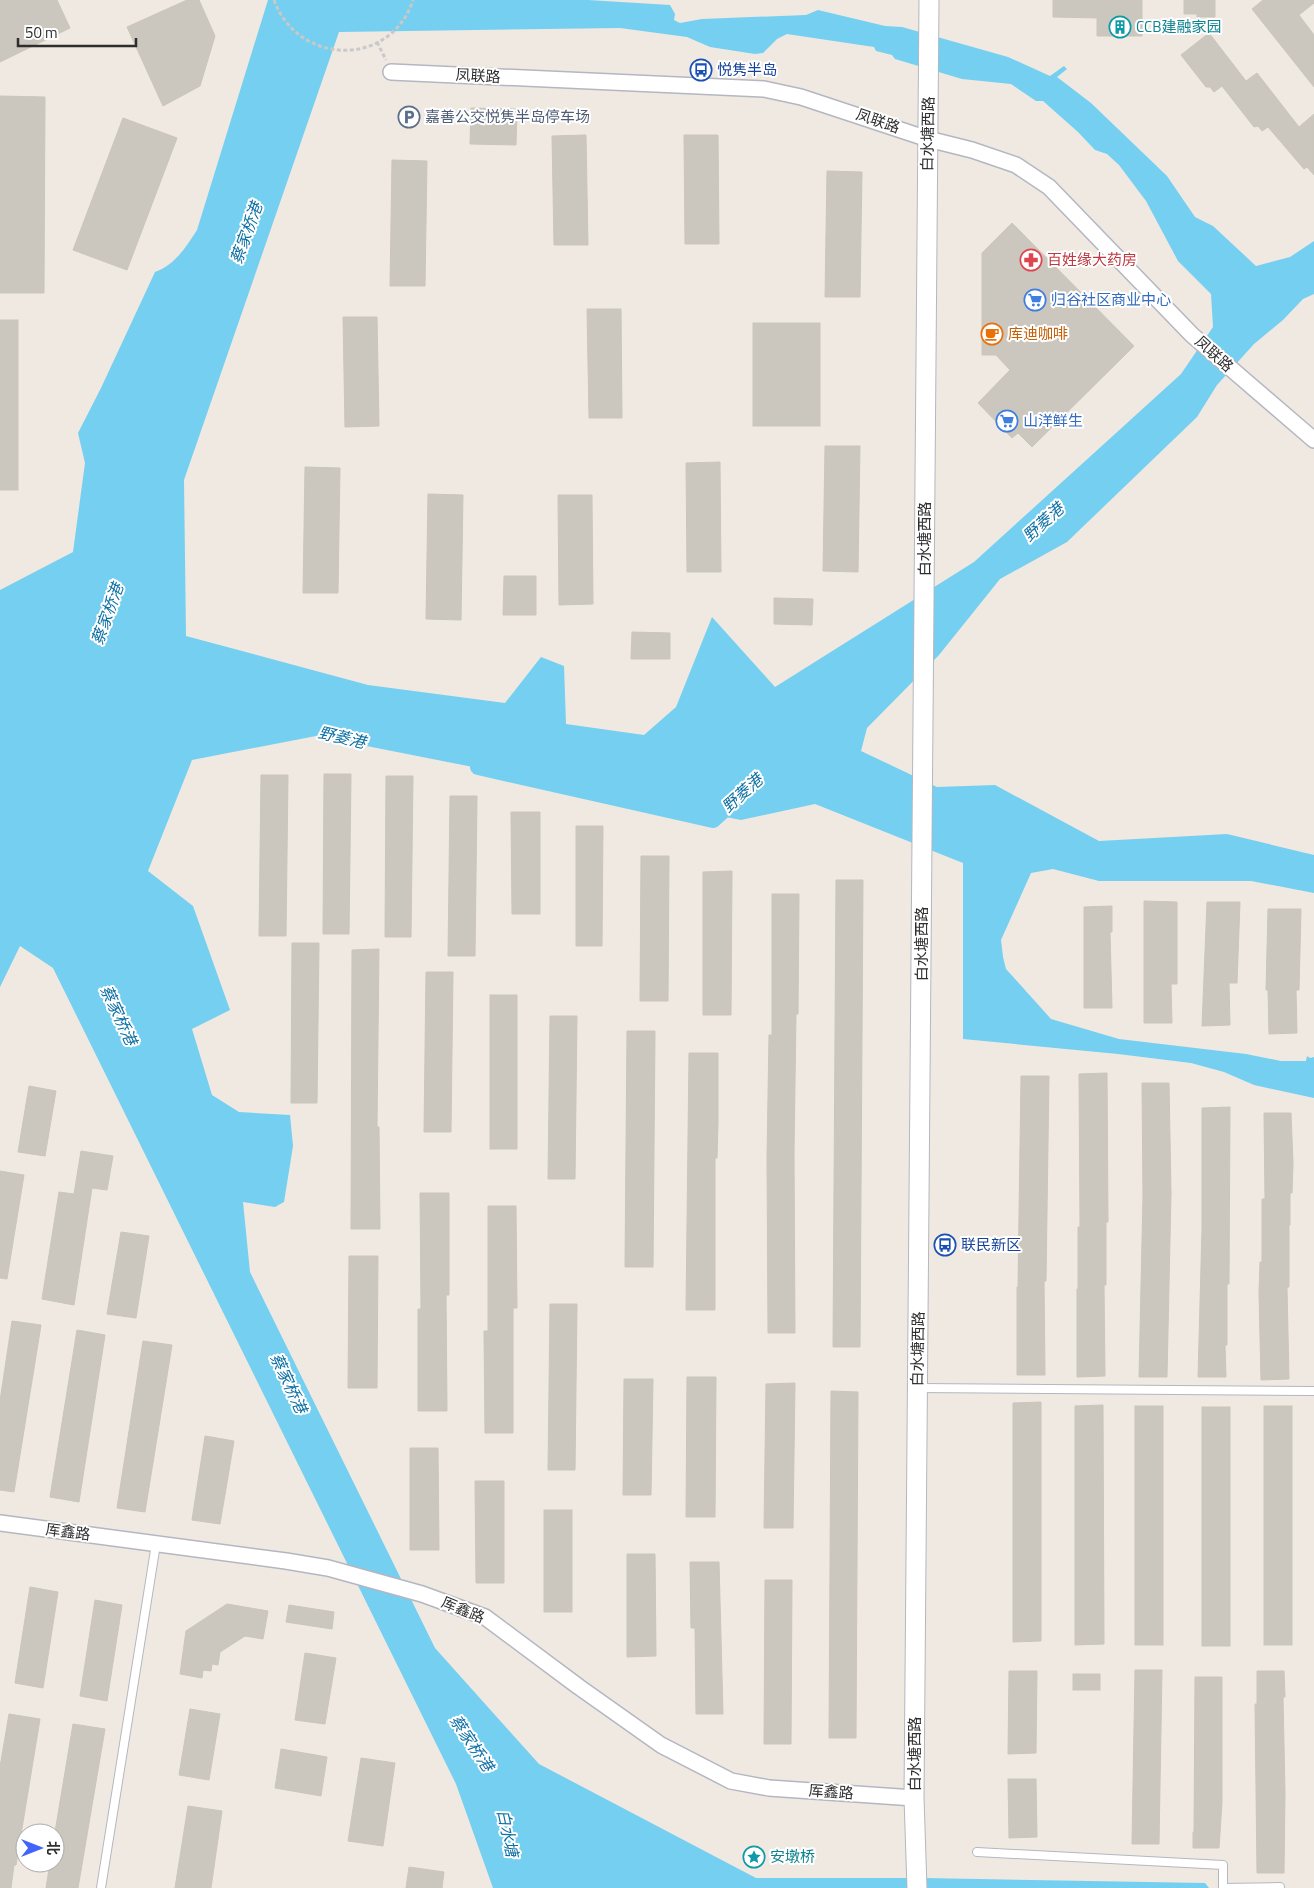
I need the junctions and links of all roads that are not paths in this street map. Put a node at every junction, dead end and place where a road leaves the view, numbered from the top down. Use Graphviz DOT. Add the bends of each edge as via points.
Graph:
graph roads {
  1 [pos="929,2"];
  2 [pos="391,72"];
  3 [pos="928,139"];
  4 [pos="1314,440"];
  5 [pos="918,1388"];
  6 [pos="1314,1391"];
  7 [pos="0,1523"];
  8 [pos="156,1544"];
  9 [pos="914,1798"];
  10 [pos="977,1852"];
  11 [pos="917,1880"];
  12 [pos="1280,1887"];
  13 [pos="101,1888"];
  1 -- 3 [label="street, 白水塘西路"];
  2 -- 3 [label="street, 凤联路" via="764,89 801,97"];
  3 -- 4 [label="street, 凤联路" via="1016,165 1049,187 1192,335"];
  3 -- 5 [label="street, 白水塘西路"];
  5 -- 6 [label="lane"];
  5 -- 9 [label="street, 白水塘西路"];
  7 -- 8 [label="street, 厍鑫路"];
  8 -- 9 [label="street, 厍鑫路" via="328,1568 422,1594 485,1617 662,1745 731,1781 769,1788"];
  8 -- 13 [label="lane"];
  9 -- 11 [label="street, 白水塘西路"];
  10 -- 12 [label="lane" via="1223,1865 1223,1888"];
}
